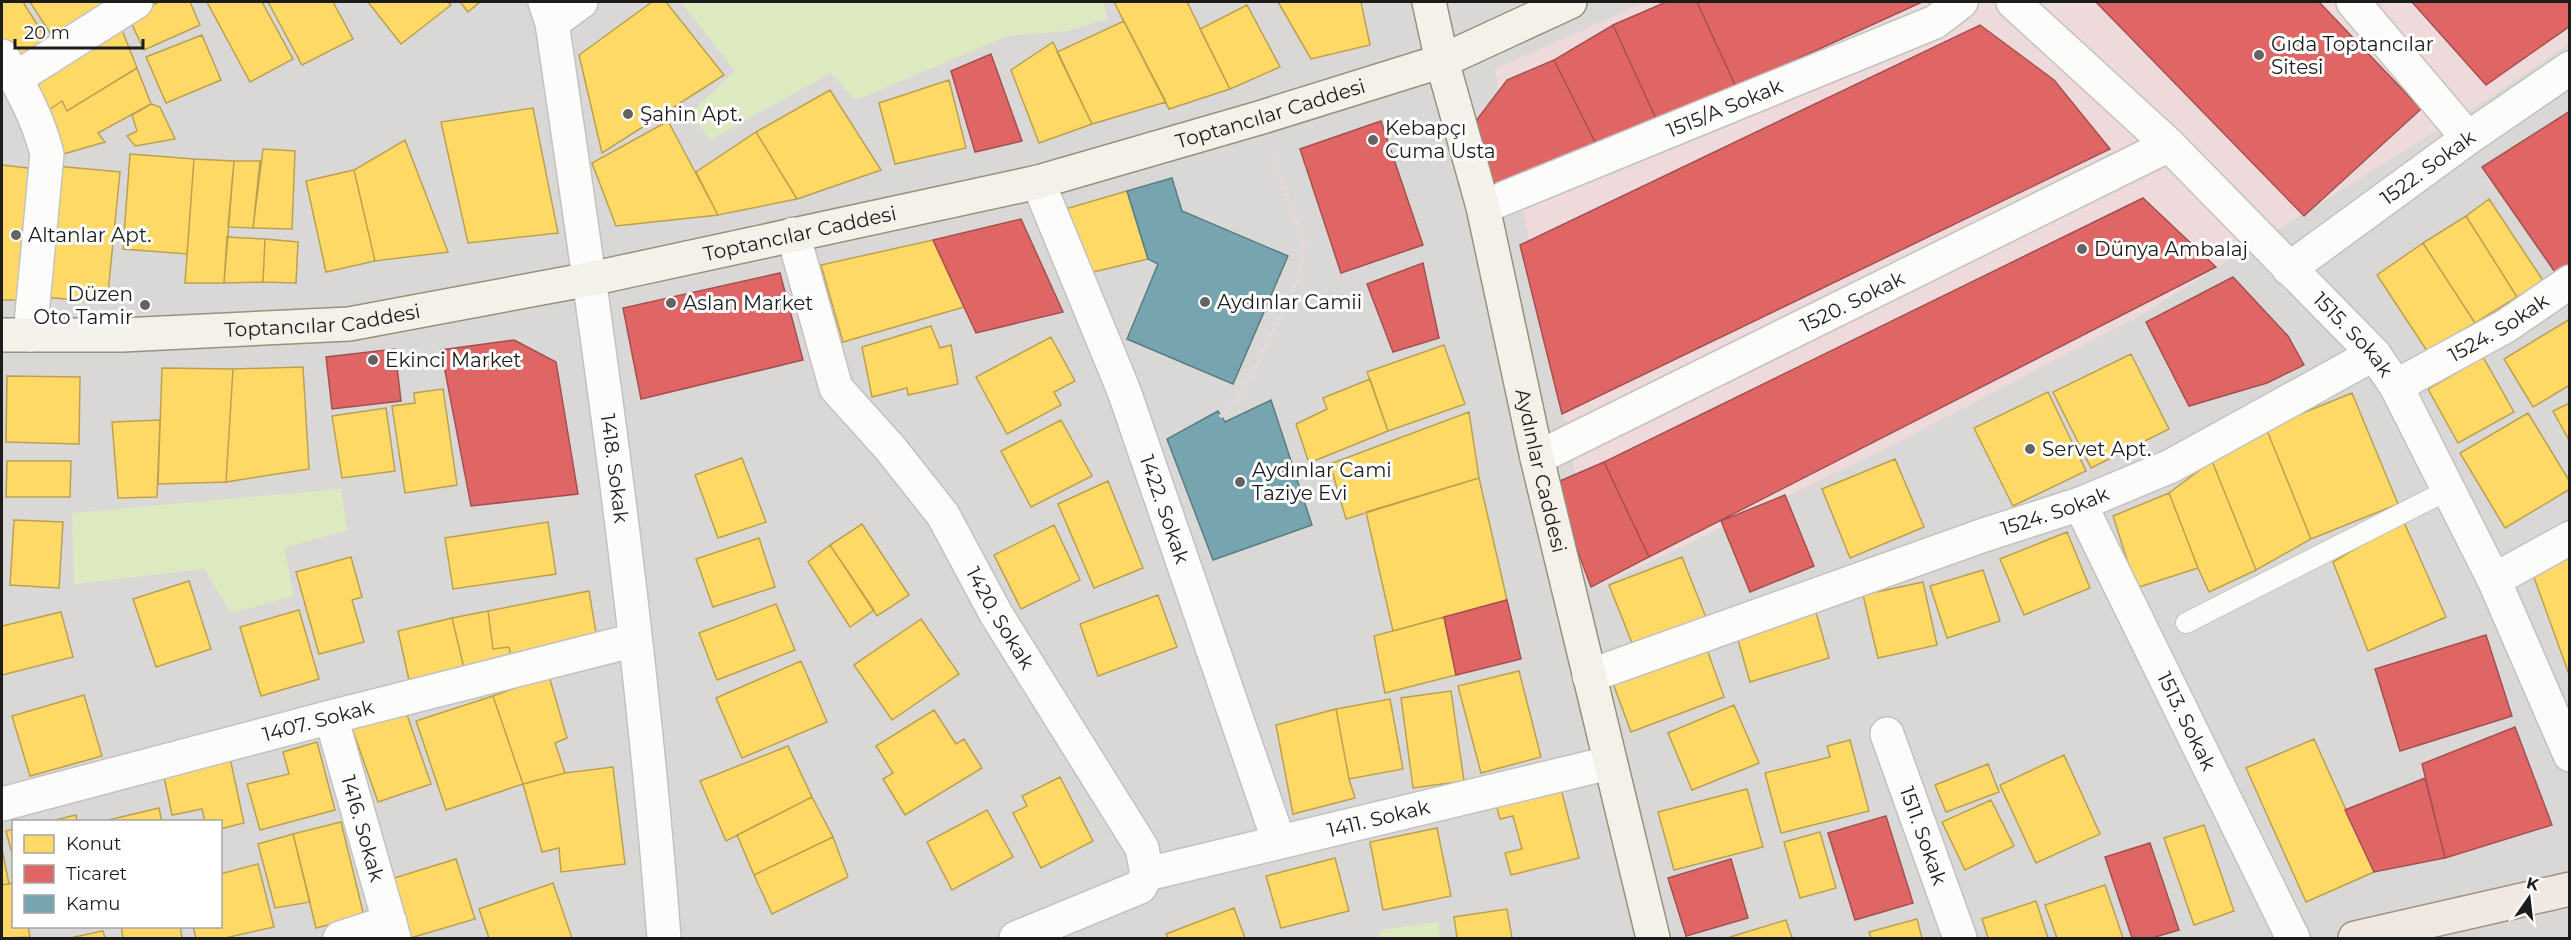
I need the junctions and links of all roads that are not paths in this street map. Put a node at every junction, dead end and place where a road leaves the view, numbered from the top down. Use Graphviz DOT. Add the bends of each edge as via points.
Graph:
graph roads {
  1 [pos="136,2"];
  2 [pos="581,2"];
  3 [pos="1429,2"];
  4 [pos="1570,2"];
  5 [pos="1961,2"];
  6 [pos="2013,2"];
  7 [pos="2353,2"];
  8 [pos="549,12"];
  9 [pos="1442,61"];
  10 [pos="9,67"];
  11 [pos="2570,68"];
  12 [pos="2468,138"];
  13 [pos="2169,145"];
  14 [pos="1038,182"];
  15 [pos="1483,207"];
  16 [pos="793,234"];
  17 [pos="2289,269"];
  18 [pos="590,279"];
  19 [pos="2570,282"];
  20 [pos="16,335"];
  21 [pos="2374,354"];
  22 [pos="2396,386"];
  23 [pos="1537,458"];
  24 [pos="2448,490"];
  25 [pos="2080,504"];
  26 [pos="2570,538"];
  27 [pos="2494,580"];
  28 [pos="2186,623"];
  29 [pos="635,640"];
  30 [pos="1588,676"];
  31 [pos="331,717"];
  32 [pos="1887,734"];
  33 [pos="2570,755"];
  34 [pos="1609,763"];
  35 [pos="2,804"];
  36 [pos="1280,843"];
  37 [pos="1147,874"];
  38 [pos="2570,889"];
  39 [pos="392,931"];
  40 [pos="340,939"];
  41 [pos="664,939"];
  42 [pos="1016,939"];
  43 [pos="1653,939"];
  44 [pos="1960,939"];
  45 [pos="2293,939"];
  46 [pos="2355,939"];
  1 -- 10 [label="street"];
  2 -- 8 [label="street"];
  3 -- 9 [label="street, Aydınlar Caddesi"];
  4 -- 9 [label="street, Toptancılar Caddesi"];
  5 -- 15 [label="street, 1515/A Sokak" via="1935,22"];
  6 -- 13 [label="street, 1515. Sokak"];
  7 -- 12 [label="street"];
  8 -- 18 [label="street, 1418. Sokak"];
  9 -- 14 [label="street, Toptancılar Caddesi"];
  9 -- 15 [label="street, Aydınlar Caddesi"];
  10 -- 20 [label="street" via="40,127 47,154"];
  11 -- 12 [label="street, 1522. Sokak"];
  12 -- 17 [label="street, 1522. Sokak"];
  13 -- 17 [label="street, 1515. Sokak"];
  13 -- 23 [label="street, 1520. Sokak"];
  14 -- 16 [label="street, Toptancılar Caddesi"];
  14 -- 36 [label="street, 1422. Sokak" via="1124,391"];
  15 -- 23 [label="street, Aydınlar Caddesi"];
  16 -- 18 [label="street, Toptancılar Caddesi"];
  16 -- 37 [label="street, 1420. Sokak" via="836,388 943,515 996,614 1142,848"];
  17 -- 21 [label="street, 1515. Sokak"];
  18 -- 20 [label="street, Toptancılar Caddesi" via="349,324 122,335"];
  18 -- 29 [label="street, 1418. Sokak"];
  19 -- 22 [label="street, 1524. Sokak" via="2506,326"];
  21 -- 22 [label="street, 1515. Sokak"];
  21 -- 25 [label="street, 1524. Sokak" via="2172,466"];
  22 -- 24 [label="street, 1515. Sokak"];
  23 -- 30 [label="street, Aydınlar Caddesi"];
  24 -- 27 [label="street, 1515. Sokak"];
  24 -- 28 [label="lane"];
  25 -- 30 [label="street, 1524. Sokak"];
  25 -- 45 [label="street, 1513. Sokak"];
  26 -- 27 [label="street"];
  27 -- 33 [label="street, 1515. Sokak"];
  29 -- 31 [label="street, 1407. Sokak"];
  29 -- 41 [label="street, 1418. Sokak"];
  30 -- 34 [label="street, Aydınlar Caddesi"];
  31 -- 35 [label="street, 1407. Sokak"];
  31 -- 39 [label="street, 1416. Sokak"];
  32 -- 44 [label="street, 1511. Sokak"];
  34 -- 36 [label="street, 1411. Sokak"];
  34 -- 43 [label="street, Aydınlar Caddesi"];
  36 -- 37 [label="street, 1411. Sokak"];
  37 -- 42 [label="street" via="1140,887"];
  38 -- 46 [label="main road"];
  39 -- 40 [label="street"];
}
